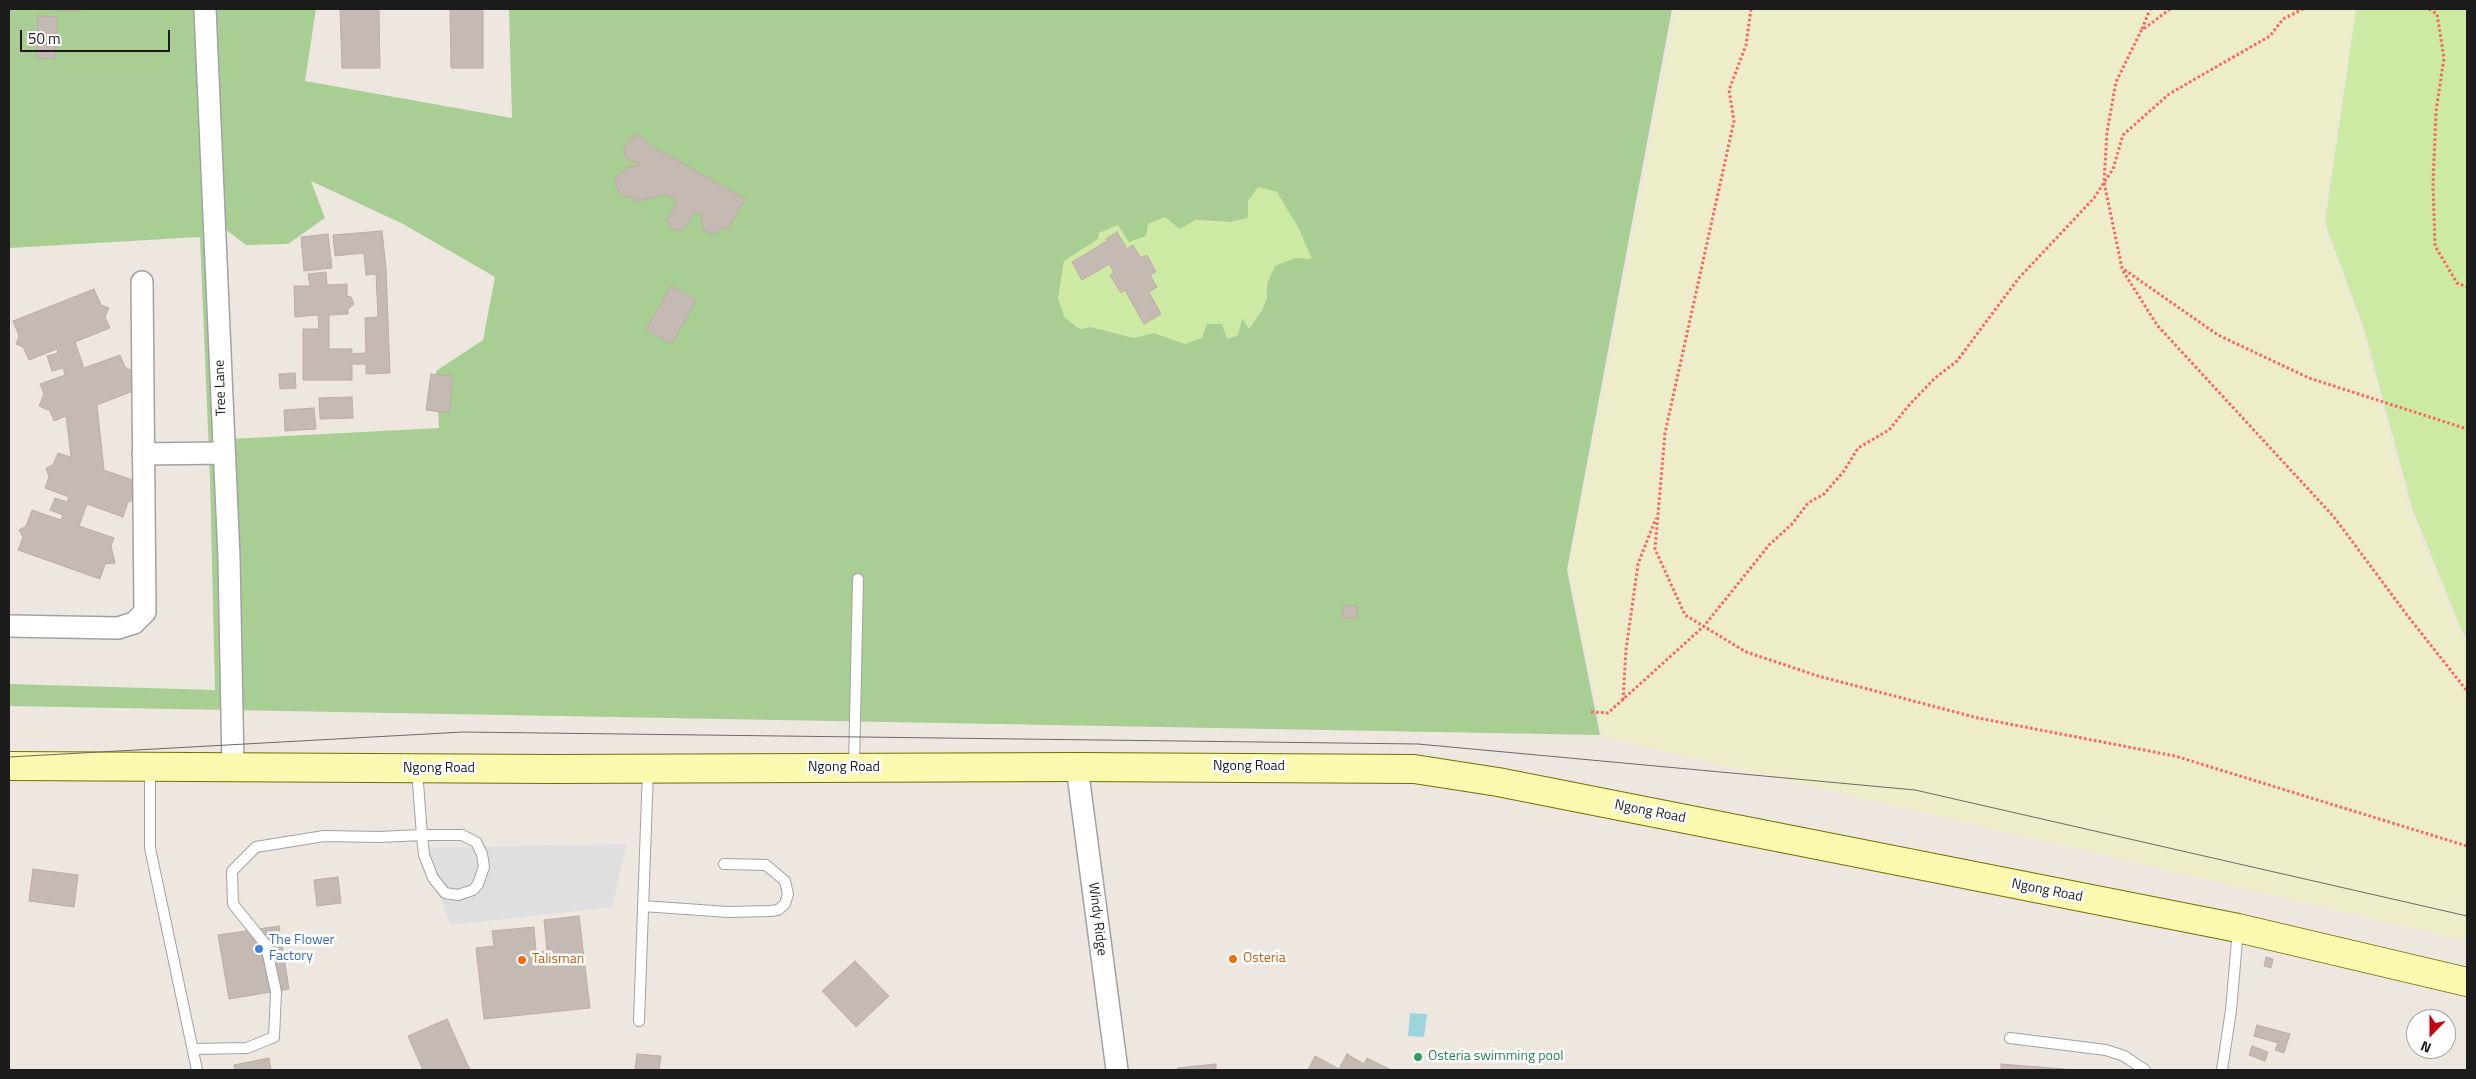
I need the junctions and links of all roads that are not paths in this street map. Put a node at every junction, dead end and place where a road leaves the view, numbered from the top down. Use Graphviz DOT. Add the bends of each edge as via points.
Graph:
graph roads {
  1 [pos="205,9"];
  2 [pos="142,282"];
  3 [pos="143,454"];
  4 [pos="223,454"];
  5 [pos="858,579"];
  6 [pos="9,626"];
  7 [pos="9,766"];
  8 [pos="150,767"];
  9 [pos="1077,767"];
  10 [pos="234,768"];
  11 [pos="854,768"];
  12 [pos="417,769"];
  13 [pos="648,769"];
  14 [pos="422,834"];
  15 [pos="724,864"];
  16 [pos="643,906"];
  17 [pos="2238,928"];
  18 [pos="2467,982"];
  19 [pos="639,1021"];
  20 [pos="2010,1038"];
  21 [pos="193,1050"];
  22 [pos="197,1070"];
  23 [pos="1117,1070"];
  24 [pos="2145,1070"];
  25 [pos="2222,1070"];
  1 -- 4 [label="street, Tree Lane"];
  2 -- 3 [label="street"];
  3 -- 4 [label="street"];
  3 -- 6 [label="street" via="145,612 134,623 118,628"];
  4 -- 10 [label="street, Tree Lane"];
  5 -- 11 [label="lane"];
  7 -- 8 [label="main road, Ngong Road"];
  8 -- 10 [label="main road, Ngong Road"];
  8 -- 21 [label="lane" via="150,848"];
  9 -- 11 [label="main road, Ngong Road"];
  9 -- 17 [label="main road, Ngong Road" via="1414,769 1455,774"];
  9 -- 23 [label="street, Windy Ridge"];
  10 -- 12 [label="main road, Ngong Road"];
  11 -- 13 [label="main road, Ngong Road"];
  12 -- 13 [label="main road, Ngong Road"];
  12 -- 14 [label="lane"];
  13 -- 16 [label="lane"];
  14 -- 14 [label="lane" via="424,855 437,886 445,893 458,895 473,890 484,867 476,842 462,835"];
  14 -- 21 [label="lane" via="324,836 256,848 232,871 233,904 266,945 276,992 274,1037 247,1048"];
  15 -- 16 [label="lane" via="766,865 785,881 788,894 785,904 778,910 728,912"];
  16 -- 19 [label="lane"];
  17 -- 18 [label="main road, Ngong Road"];
  17 -- 25 [label="lane"];
  20 -- 24 [label="lane" via="2106,1050 2124,1056"];
  21 -- 22 [label="lane"];
}
